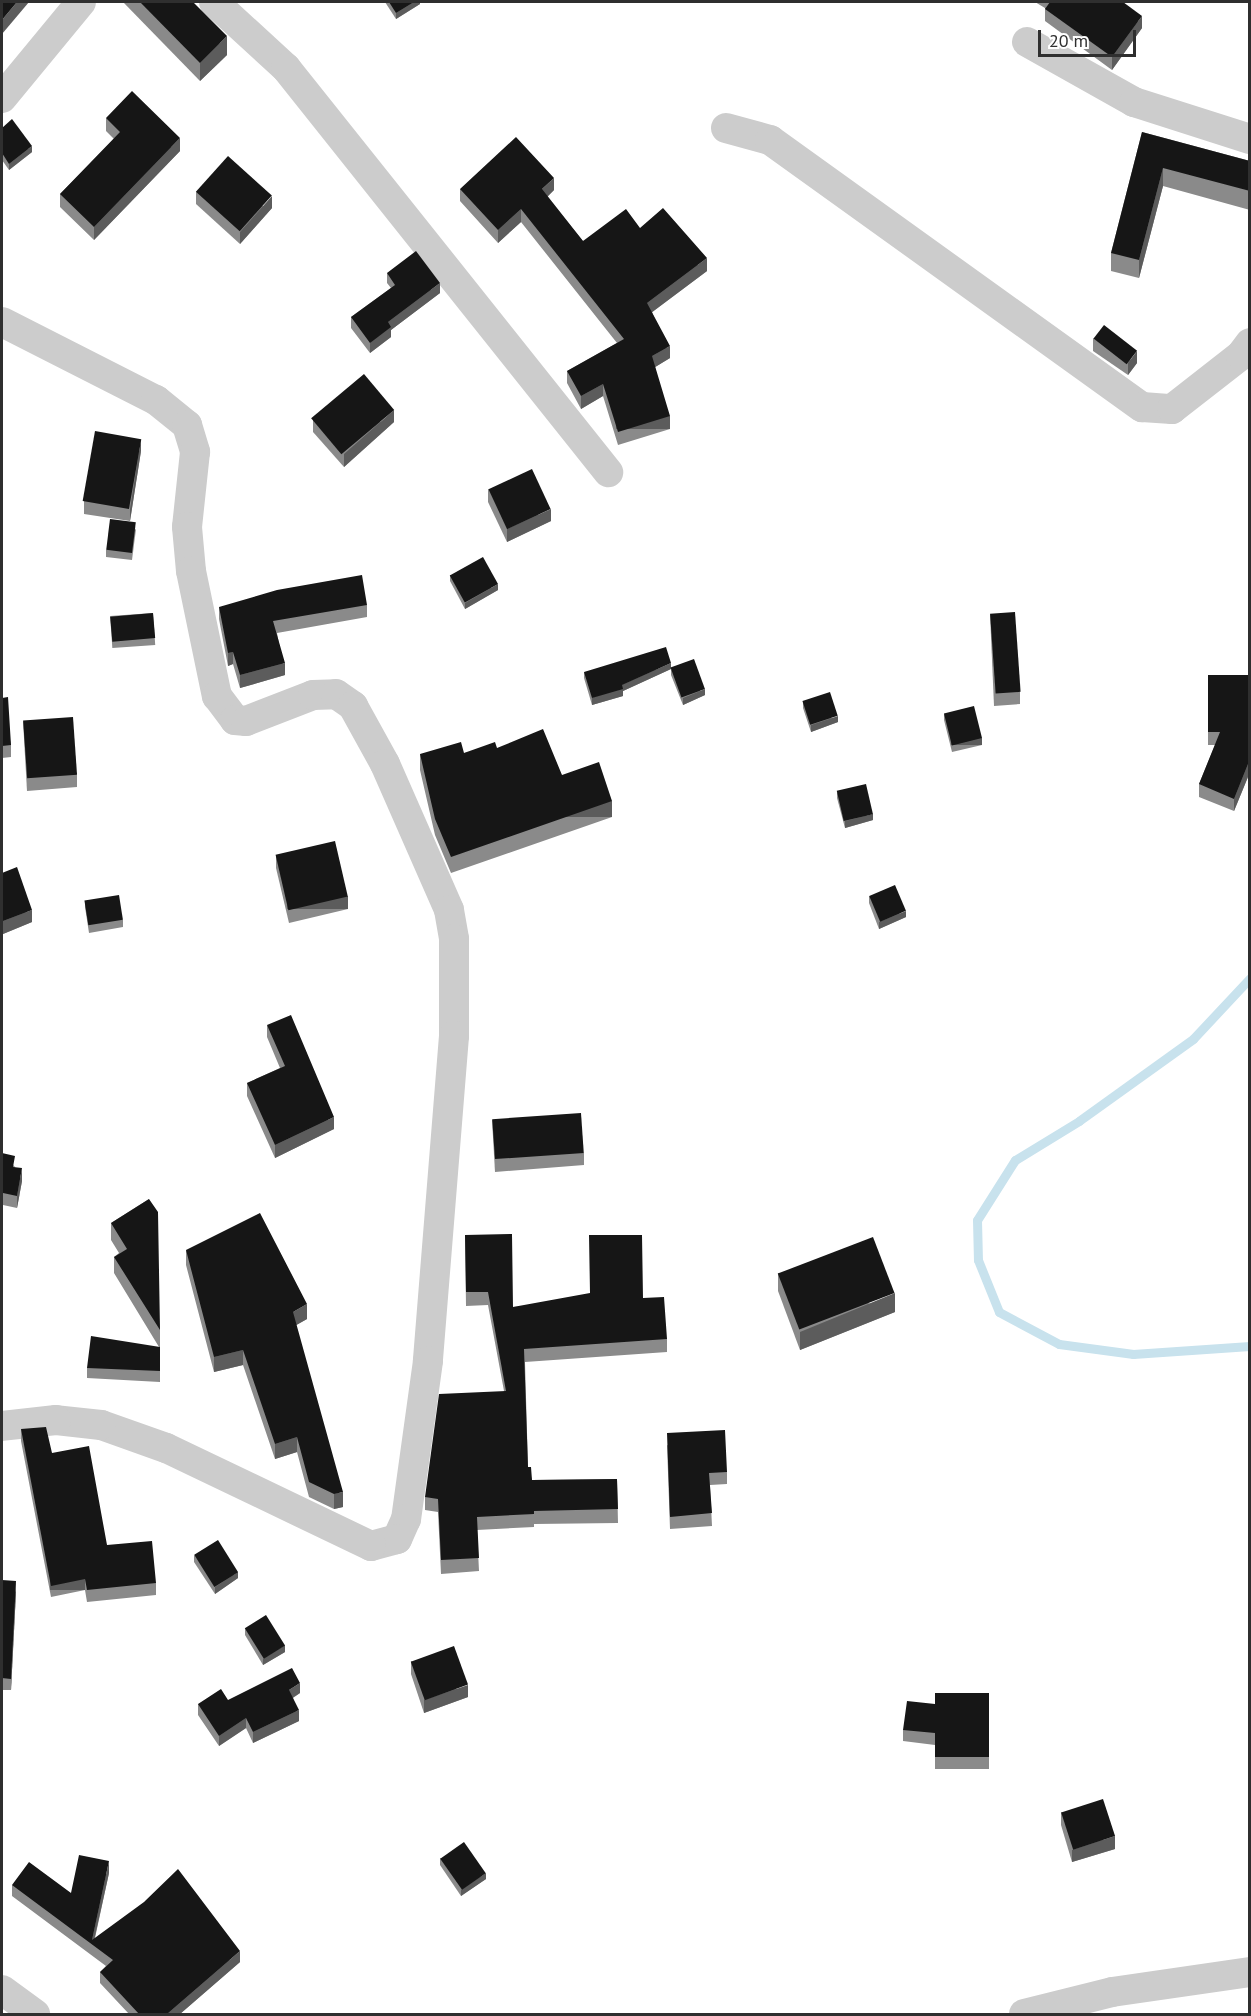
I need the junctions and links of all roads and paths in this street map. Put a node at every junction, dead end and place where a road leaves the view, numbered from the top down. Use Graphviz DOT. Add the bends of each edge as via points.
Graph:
graph roads {
  1 [pos="81,2"];
  2 [pos="214,2"];
  3 [pos="1027,42"];
  4 [pos="2,98"];
  5 [pos="726,128"];
  6 [pos="1250,139"];
  7 [pos="2,322"];
  8 [pos="1250,343"];
  9 [pos="608,472"];
  10 [pos="2,1426"];
  11 [pos="1250,1972"];
  12 [pos="2,1990"];
  13 [pos="35,2014"];
  14 [pos="1024,2014"];
  1 -- 4 [label="street"];
  2 -- 9 [label="street" via="286,68"];
  3 -- 6 [label="street" via="1134,102"];
  5 -- 8 [label="street" via="770,140 1142,407 1172,409 1241,355"];
  7 -- 10 [label="street" via="156,400 187,425 195,452 187,527 191,571 218,696 236,720 246,721 313,695 336,694 353,706 385,764 449,910 454,939 454,1036 428,1361 406,1519 397,1539 371,1546 166,1448 101,1425 56,1420"];
  11 -- 14 [label="street" via="1112,1992"];
  12 -- 13 [label="street"];
}
